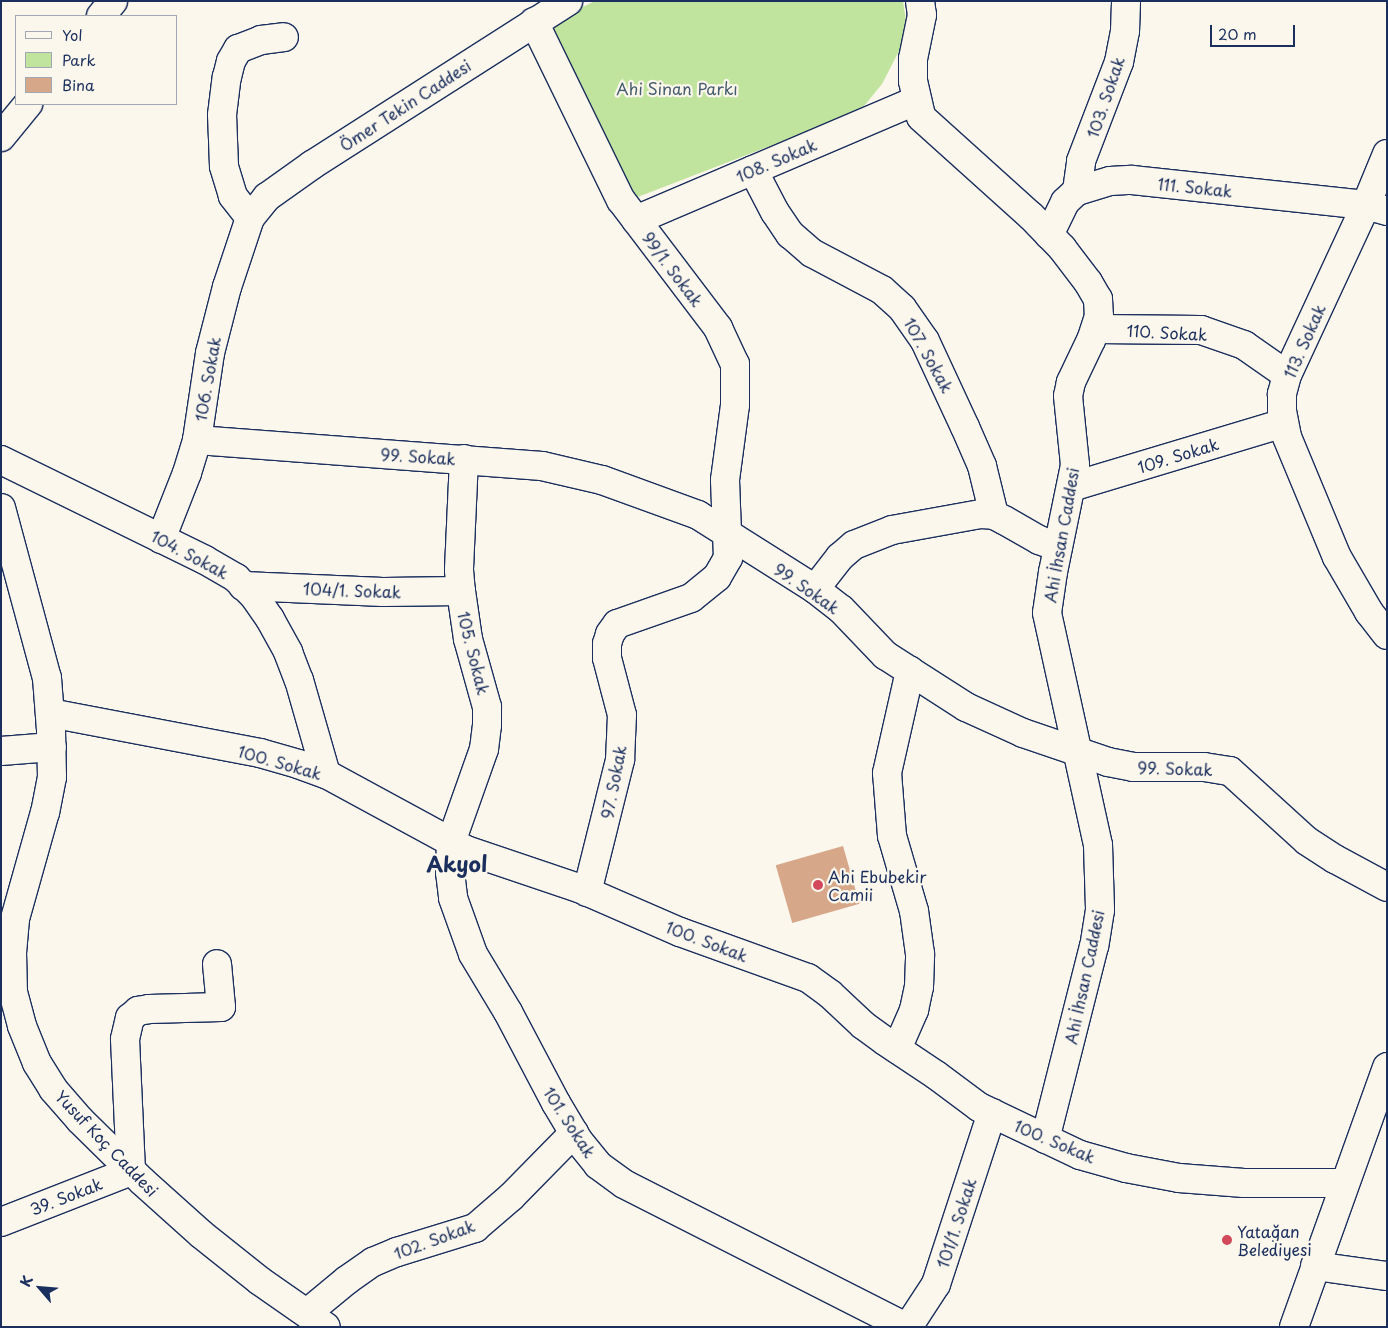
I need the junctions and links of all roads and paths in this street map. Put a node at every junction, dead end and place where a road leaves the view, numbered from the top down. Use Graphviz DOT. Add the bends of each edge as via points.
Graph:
graph roads {
  1 [pos="113,1"];
  2 [pos="568,1"];
  3 [pos="920,1"];
  4 [pos="1126,1"];
  5 [pos="102,15"];
  6 [pos="534,22"];
  7 [pos="284,37"];
  8 [pos="915,101"];
  9 [pos="27,105"];
  10 [pos="1,138"];
  11 [pos="1387,154"];
  12 [pos="753,170"];
  13 [pos="1077,191"];
  14 [pos="1376,208"];
  15 [pos="250,218"];
  16 [pos="636,220"];
  17 [pos="1050,234"];
  18 [pos="1096,328"];
  19 [pos="1287,375"];
  20 [pos="1284,423"];
  21 [pos="197,440"];
  22 [pos="464,459"];
  23 [pos="1,460"];
  24 [pos="1071,487"];
  25 [pos="1,508"];
  26 [pos="994,515"];
  27 [pos="728,533"];
  28 [pos="161,539"];
  29 [pos="1058,548"];
  30 [pos="243,586"];
  31 [pos="815,590"];
  32 [pos="461,591"];
  33 [pos="1387,635"];
  34 [pos="910,671"];
  35 [pos="50,713"];
  36 [pos="52,747"];
  37 [pos="1,751"];
  38 [pos="1079,753"];
  39 [pos="326,774"];
  40 [pos="451,842"];
  41 [pos="1387,887"];
  42 [pos="587,892"];
  43 [pos="217,964"];
  44 [pos="7,969"];
  45 [pos="897,1049"];
  46 [pos="1387,1067"];
  47 [pos="1382,1091"];
  48 [pos="992,1114"];
  49 [pos="574,1133"];
  50 [pos="1045,1140"];
  51 [pos="131,1171"];
  52 [pos="1344,1183"];
  53 [pos="1,1222"];
  54 [pos="1315,1266"];
  55 [pos="1387,1276"];
  56 [pos="317,1320"];
  57 [pos="907,1327"];
  58 [pos="1294,1327"];
  1 -- 5 [label="street"];
  2 -- 6 [label="street, Ömer Tekin Caddesi"];
  3 -- 8 [label="street, Ahi İhsan Caddesi" via="922,15 913,59"];
  4 -- 13 [label="street, 103. Sokak" via="1125,30 1118,62 1081,161"];
  6 -- 15 [label="street, Ömer Tekin Caddesi" via="267,196"];
  6 -- 16 [label="street, 99/1. Sokak" via="611,181"];
  7 -- 15 [label="street" via="260,40 238,49 230,61 226,77 222,115 224,166 234,196"];
  8 -- 12 [label="street, 108. Sokak"];
  8 -- 17 [label="street, Ahi İhsan Caddesi" via="921,117"];
  9 -- 10 [label="street"];
  11 -- 14 [label="street, 113. Sokak"];
  12 -- 16 [label="street, 108. Sokak"];
  12 -- 26 [label="street, 107. Sokak" via="790,234 812,253 882,290 902,308 924,341 965,427 982,466"];
  13 -- 14 [label="street, 111. Sokak" via="1110,181 1132,180"];
  13 -- 17 [label="street" via="1065,202"];
  14 -- 19 [label="street, 113. Sokak"];
  15 -- 21 [label="street, 106. Sokak" via="226,287 210,353"];
  16 -- 27 [label="street, 99/1. Sokak" via="718,328 735,364 735,405 725,480"];
  17 -- 18 [label="street, Ahi İhsan Caddesi" via="1098,299 1100,316"];
  18 -- 19 [label="street, 110. Sokak" via="1201,330 1244,345"];
  18 -- 24 [label="street, Ahi İhsan Caddesi" via="1071,382 1068,396 1075,465"];
  19 -- 20 [label="street, 113. Sokak" via="1282,394"];
  20 -- 24 [label="street, 109. Sokak"];
  20 -- 33 [label="street, 113. Sokak" via="1337,557 1369,612"];
  21 -- 22 [label="street, 99. Sokak"];
  21 -- 28 [label="street, 106. Sokak"];
  22 -- 27 [label="street, 99. Sokak" via="542,466 602,480 698,515"];
  22 -- 32 [label="street, 105. Sokak"];
  23 -- 28 [label="street, 104. Sokak"];
  24 -- 29 [label="street, Ahi İhsan Caddesi"];
  25 -- 35 [label="street, Yusuf Koç Caddesi" via="47,678"];
  26 -- 29 [label="street"];
  26 -- 31 [label="street" via="981,514 892,530 854,545 840,557"];
  27 -- 31 [label="street, 99. Sokak"];
  27 -- 42 [label="street, 97. Sokak" via="728,558 717,578 691,598 617,624 610,634 607,658 622,715 620,760"];
  28 -- 30 [label="street, 104. Sokak" via="236,578"];
  29 -- 38 [label="street, Ahi İhsan Caddesi" via="1048,595 1048,613"];
  30 -- 32 [label="street, 104/1. Sokak" via="383,592"];
  30 -- 39 [label="street, 104. Sokak" via="270,619 288,652"];
  31 -- 34 [label="street, 99. Sokak" via="840,609 885,655"];
  32 -- 40 [label="street, 105. Sokak" via="468,639 487,707 488,725 484,749"];
  34 -- 38 [label="street, 99. Sokak" via="966,707 1023,733"];
  34 -- 45 [label="street" via="892,743 887,781 892,836 914,911 920,954 914,1010"];
  35 -- 36 [label="street, Yusuf Koç Caddesi"];
  35 -- 39 [label="street, 100. Sokak" via="260,753"];
  36 -- 37 [label="street"];
  36 -- 44 [label="street, Yusuf Koç Caddesi" via="52,776 45,812 15,919"];
  38 -- 41 [label="street, 99. Sokak" via="1133,767 1204,767 1230,771 1307,841"];
  38 -- 50 [label="street, Ahi İhsan Caddesi" via="1098,845 1100,910 1094,946"];
  39 -- 40 [label="street, 100. Sokak"];
  40 -- 42 [label="street, 100. Sokak"];
  40 -- 49 [label="street, 101. Sokak" via="452,898 473,954"];
  42 -- 45 [label="street, 100. Sokak" via="680,932 808,978"];
  43 -- 51 [label="street" via="221,1007 149,1009 138,1011 130,1018 125,1039"];
  44 -- 51 [label="street, Yusuf Koç Caddesi" via="22,1026 37,1063 53,1089"];
  45 -- 48 [label="street, 100. Sokak"];
  46 -- 47 [label="street"];
  47 -- 52 [label="street"];
  48 -- 50 [label="street, 100. Sokak"];
  48 -- 57 [label="street, 101/1. Sokak" via="936,1284"];
  49 -- 56 [label="street, 102. Sokak" via="512,1197 475,1228 373,1262 347,1280"];
  49 -- 57 [label="street, 101. Sokak" via="598,1164 624,1184"];
  50 -- 52 [label="street, 100. Sokak" via="1080,1155 1179,1178 1244,1183"];
  51 -- 53 [label="street, 39. Sokak"];
  51 -- 56 [label="street, Yusuf Koç Caddesi" via="201,1234"];
  52 -- 54 [label="street"];
  54 -- 55 [label="street"];
  54 -- 58 [label="street"];
}
